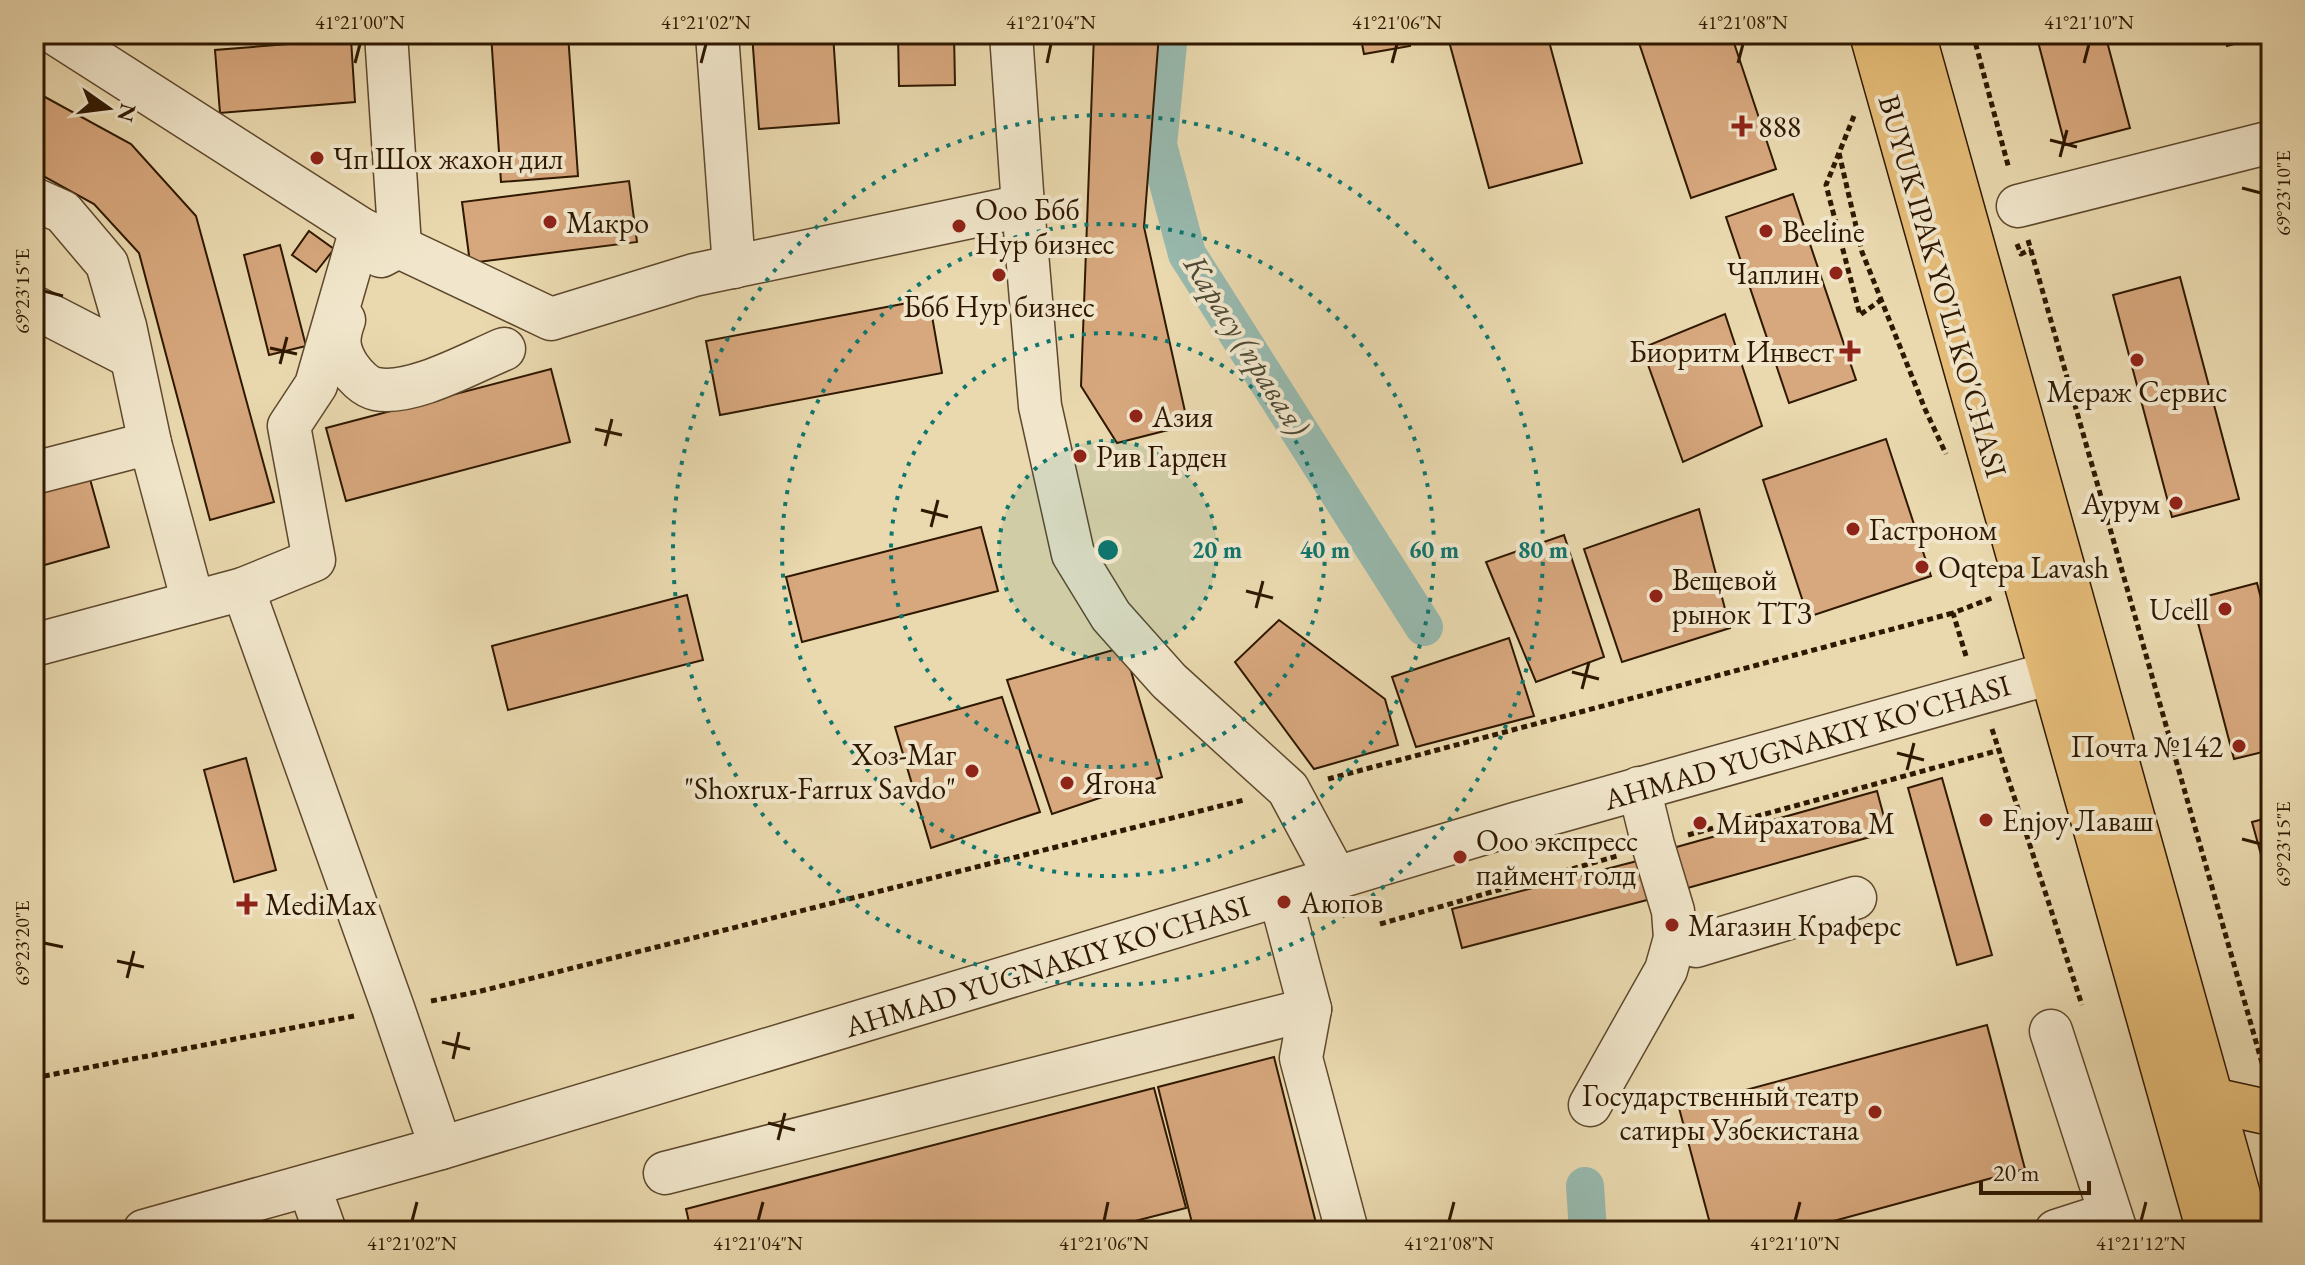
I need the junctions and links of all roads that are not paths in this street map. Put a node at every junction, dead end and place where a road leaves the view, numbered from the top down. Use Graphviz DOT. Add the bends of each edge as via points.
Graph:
graph roads {
  1 [pos="56,34"];
  2 [pos="386,34"];
  3 [pos="717,34"];
  4 [pos="1011,34"];
  5 [pos="1872,34"];
  6 [pos="1913,34"];
  7 [pos="2271,142"];
  8 [pos="34,199"];
  9 [pos="1023,206"];
  10 [pos="2018,206"];
  11 [pos="361,229"];
  12 [pos="400,246"];
  13 [pos="734,267"];
  14 [pos="34,307"];
  15 [pos="504,349"];
  16 [pos="131,357"];
  17 [pos="150,443"];
  18 [pos="34,473"];
  19 [pos="243,589"];
  20 [pos="193,602"];
  21 [pos="34,645"];
  22 [pos="2070,667"];
  23 [pos="1639,788"];
  24 [pos="1336,878"];
  25 [pos="1280,896"];
  26 [pos="1855,898"];
  27 [pos="1675,938"];
  28 [pos="1310,1009"];
  29 [pos="2068,1024"];
  30 [pos="2269,1097"];
  31 [pos="1590,1105"];
  32 [pos="2194,1105"];
  33 [pos="441,1148"];
  34 [pos="665,1173"];
  35 [pos="309,1186"];
  36 [pos="2112,1222"];
  37 [pos="144,1231"];
  38 [pos="325,1231"];
  39 [pos="1347,1231"];
  40 [pos="2056,1231"];
  41 [pos="2209,1231"];
  42 [pos="2248,1231"];
  1 -- 11 [label="street"];
  2 -- 12 [label="street"];
  3 -- 13 [label="street"];
  4 -- 9 [label="street"];
  5 -- 22 [label="main road, BUYUK IPAK YO'LI KO'CHASI"];
  6 -- 22 [label="main road, BUYUK IPAK YO'LI KO'CHASI"];
  7 -- 10 [label="street"];
  8 -- 16 [label="street" via="63,212 107,264"];
  9 -- 13 [label="street"];
  9 -- 24 [label="street" via="1040,406 1073,554 1111,616 1169,681 1288,789"];
  11 -- 12 [label="street"];
  11 -- 19 [label="street" via="316,385 289,426 314,560"];
  12 -- 13 [label="street" via="551,319"];
  12 -- 15 [label="street" via="366,270 340,330 339,351 353,374 373,389 399,390"];
  14 -- 16 [label="street"];
  16 -- 17 [label="street"];
  17 -- 18 [label="street"];
  17 -- 20 [label="street"];
  19 -- 20 [label="street"];
  19 -- 33 [label="street"];
  20 -- 21 [label="street"];
  22 -- 23 [label="street, AHMAD YUGNAKIY KO'CHASI"];
  22 -- 32 [label="main road"];
  23 -- 24 [label="street, AHMAD YUGNAKIY KO'CHASI"];
  23 -- 27 [label="street" via="1673,911"];
  24 -- 25 [label="street, AHMAD YUGNAKIY KO'CHASI"];
  25 -- 28 [label="street"];
  25 -- 33 [label="street, AHMAD YUGNAKIY KO'CHASI"];
  26 -- 27 [label="street" via="1696,946"];
  27 -- 31 [label="street" via="1666,970"];
  28 -- 34 [label="street"];
  28 -- 39 [label="street" via="1301,1058"];
  29 -- 36 [label="street"];
  30 -- 32 [label="main road"];
  32 -- 41 [label="main road"];
  32 -- 42 [label="main road"];
  33 -- 35 [label="street, AHMAD YUGNAKIY KO'CHASI"];
  35 -- 37 [label="street, AHMAD YUGNAKIY KO'CHASI"];
  35 -- 38 [label="street"];
  36 -- 40 [label="street"];
}
